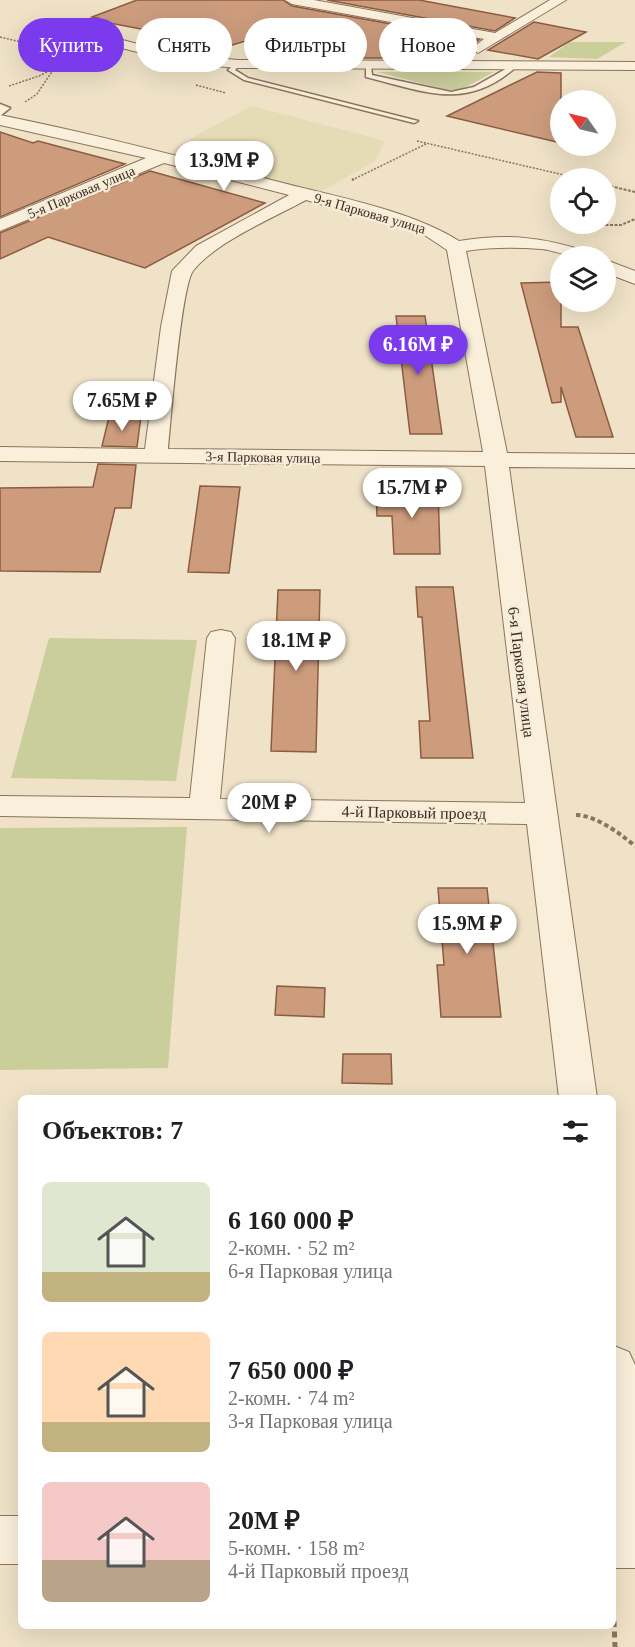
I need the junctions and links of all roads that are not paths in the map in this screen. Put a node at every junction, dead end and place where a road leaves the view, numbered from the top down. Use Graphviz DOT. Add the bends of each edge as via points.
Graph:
graph roads {
  1 [pos="292,0"];
  2 [pos="559,0"];
  3 [pos="495,37"];
  4 [pos="124,44"];
  5 [pos="477,50"];
  6 [pos="238,64"];
  7 [pos="368,65"];
  8 [pos="379,65"];
  9 [pos="635,66"];
  10 [pos="477,67"];
  11 [pos="513,67"];
  12 [pos="1,115"];
  13 [pos="414,121"];
  14 [pos="161,158"];
  15 [pos="304,194"];
  16 [pos="0,226"];
  17 [pos="552,246"];
  18 [pos="456,248"];
  19 [pos="616,270"];
  20 [pos="635,278"];
  21 [pos="0,454"];
  22 [pos="156,456"];
  23 [pos="495,460"];
  24 [pos="635,461"];
  25 [pos="221,638"];
  26 [pos="0,806"];
  27 [pos="204,809"];
  28 [pos="540,814"];
  29 [pos="578,1095"];
  30 [pos="616,1383"];
  31 [pos="635,1529"];
  32 [pos="0,1540"];
  33 [pos="18,1540"];
  34 [pos="616,1544"];
  35 [pos="635,1544"];
  1 -- 3 [label="street"];
  2 -- 3 [label="street"];
  3 -- 5 [label="street"];
  4 -- 6 [label="street" via="180,58"];
  6 -- 7 [label="street"];
  6 -- 13 [label="lane" via="231,70 246,79"];
  7 -- 8 [label="street"];
  7 -- 11 [label="lane" via="368,76 451,94 480,88"];
  9 -- 11 [label="street"];
  10 -- 11 [label="street"];
  12 -- 14 [label="street, 9-я Парковая улица"];
  14 -- 15 [label="street, 9-я Парковая улица"];
  14 -- 16 [label="street, 5-я Парковая улица"];
  15 -- 18 [label="street, 9-я Парковая улица" via="429,230"];
  15 -- 22 [label="street" via="203,250 182,271 171,327"];
  17 -- 18 [label="street" via="486,242"];
  18 -- 23 [label="street, 6-я Парковая улица"];
  19 -- 20 [label="street"];
  21 -- 22 [label="street, 3-я Парковая улица"];
  22 -- 23 [label="street, 3-я Парковая улица"];
  23 -- 24 [label="street, 3-я Парковая улица"];
  23 -- 28 [label="street, 6-я Парковая улица"];
  25 -- 27 [label="street"];
  26 -- 27 [label="street, 4-й Парковый проезд"];
  27 -- 28 [label="street, 4-й Парковый проезд"];
  28 -- 29 [label="street, 6-я Парковая улица"];
  30 -- 31 [label="street"];
  32 -- 33 [label="street"];
  34 -- 35 [label="street"];
}
